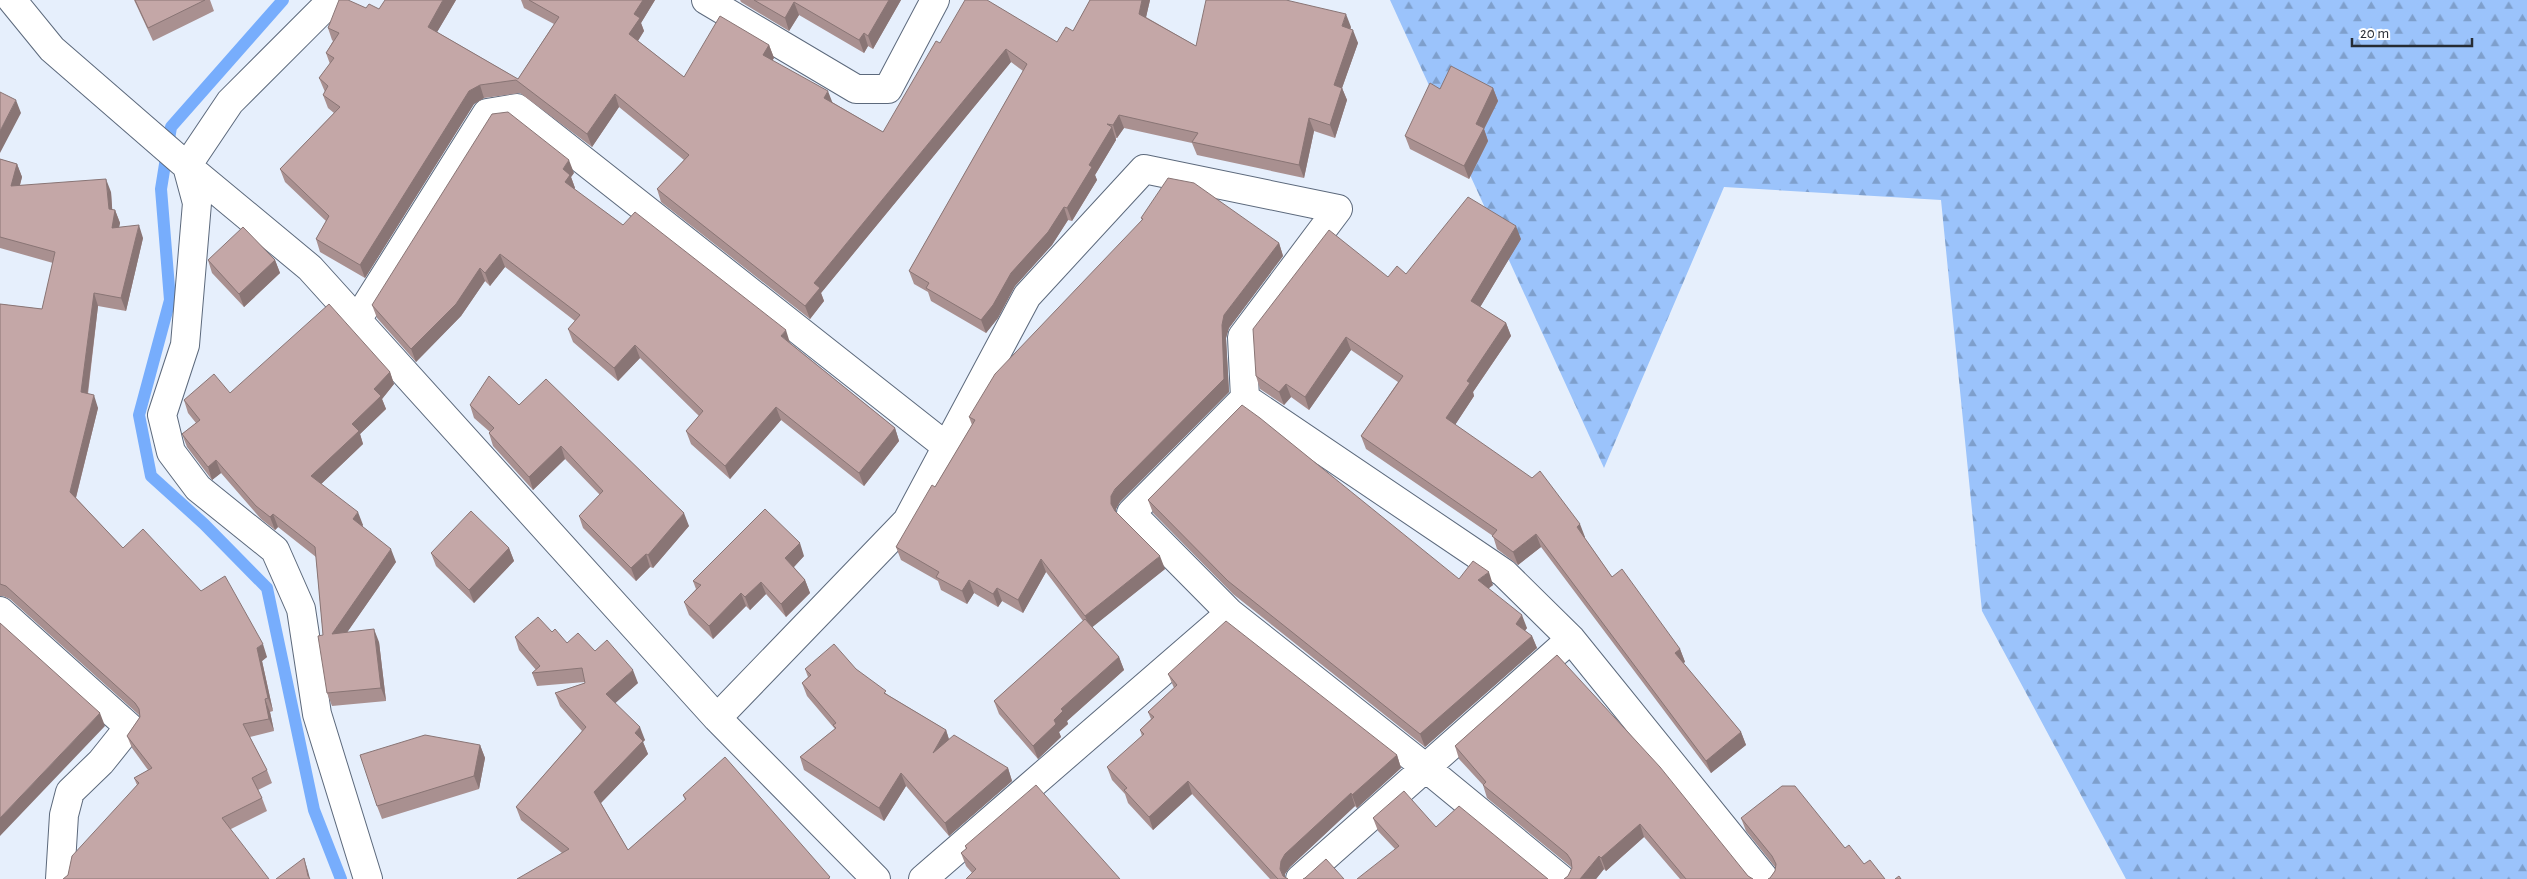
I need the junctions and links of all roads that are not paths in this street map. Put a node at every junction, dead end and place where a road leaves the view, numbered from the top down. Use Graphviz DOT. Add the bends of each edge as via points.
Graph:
graph roads {
  1 [pos="12,0"];
  2 [pos="327,0"];
  3 [pos="706,0"];
  4 [pos="935,0"];
  5 [pos="184,164"];
  6 [pos="357,320"];
  7 [pos="1246,398"];
  8 [pos="946,447"];
  9 [pos="0,611"];
  10 [pos="1230,613"];
  11 [pos="1571,638"];
  12 [pos="716,718"];
  13 [pos="1426,768"];
  14 [pos="60,879"];
  15 [pos="368,879"];
  16 [pos="876,879"];
  17 [pos="923,879"];
  18 [pos="1300,879"];
  19 [pos="1561,879"];
  20 [pos="1765,879"];
  1 -- 5 [label="street" via="52,49"];
  2 -- 5 [label="street" via="326,7 230,102"];
  3 -- 4 [label="street" via="856,88 888,89"];
  5 -- 6 [label="street" via="310,268"];
  5 -- 15 [label="street" via="197,204 185,345 162,416 171,452 198,488 275,550 301,609 317,714"];
  6 -- 8 [label="street" via="487,113 517,108"];
  6 -- 12 [label="street"];
  7 -- 8 [label="street" via="1242,337 1338,208 1144,169 1027,296"];
  7 -- 10 [label="street" via="1132,513"];
  7 -- 11 [label="street" via="1504,572"];
  8 -- 12 [label="street" via="907,521"];
  9 -- 14 [label="street" via="129,727 101,762 70,792 64,815"];
  10 -- 13 [label="street"];
  10 -- 17 [label="street"];
  11 -- 13 [label="street"];
  11 -- 20 [label="street"];
  12 -- 16 [label="street"];
  13 -- 18 [label="street"];
  13 -- 19 [label="street"];
}
